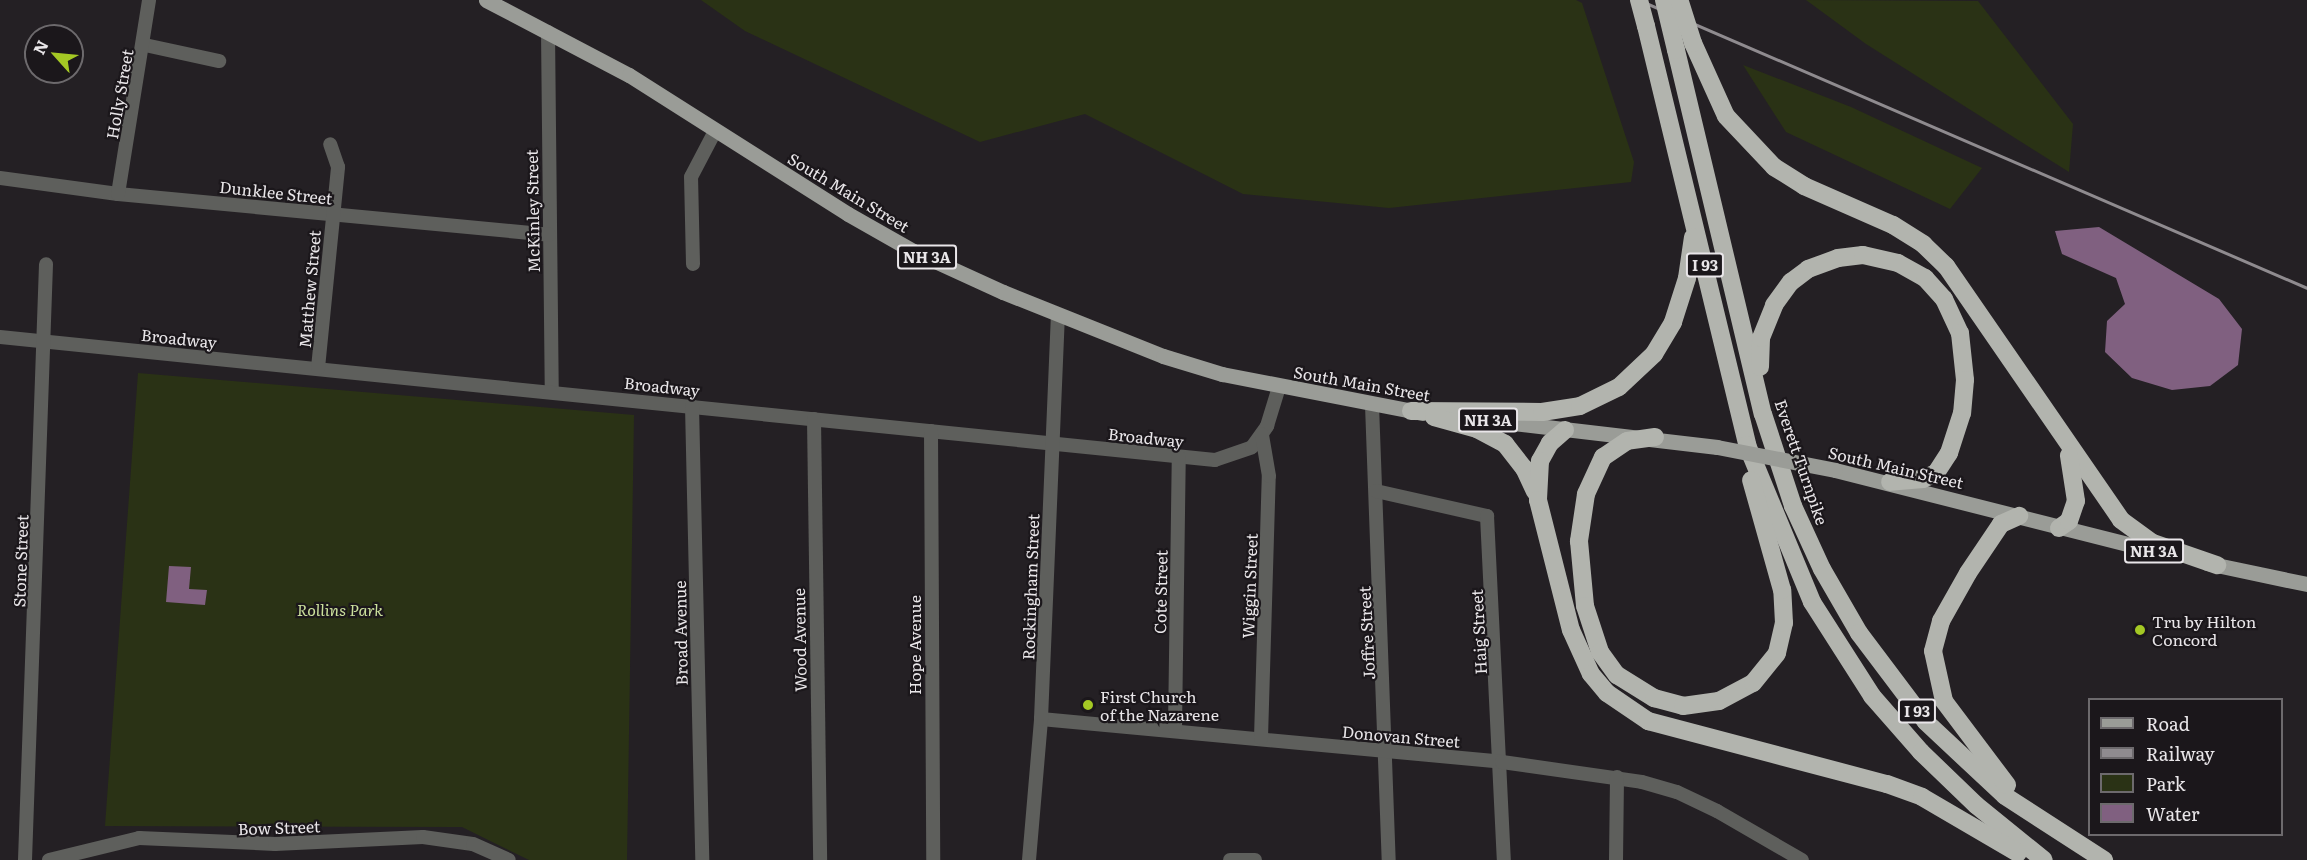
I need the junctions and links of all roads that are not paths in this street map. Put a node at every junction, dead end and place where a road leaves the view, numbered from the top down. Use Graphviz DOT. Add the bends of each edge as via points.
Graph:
graph roads {
  1 [pos="149,0"];
  2 [pos="486,0"];
  3 [pos="1640,0"];
  4 [pos="1675,1"];
  5 [pos="549,32"];
  6 [pos="145,45"];
  7 [pos="1684,46"];
  8 [pos="219,61"];
  9 [pos="715,131"];
  10 [pos="330,144"];
  11 [pos="0,178"];
  12 [pos="118,194"];
  13 [pos="332,215"];
  14 [pos="1695,226"];
  15 [pos="549,235"];
  16 [pos="46,264"];
  17 [pos="693,264"];
  18 [pos="1058,316"];
  19 [pos="0,337"];
  20 [pos="43,341"];
  21 [pos="318,368"];
  22 [pos="1279,387"];
  23 [pos="552,390"];
  24 [pos="1372,405"];
  25 [pos="692,406"];
  26 [pos="1411,411"];
  27 [pos="814,419"];
  28 [pos="1565,430"];
  29 [pos="931,431"];
  30 [pos="1262,435"];
  31 [pos="2061,435"];
  32 [pos="1655,437"];
  33 [pos="1052,443"];
  34 [pos="1747,445"];
  35 [pos="1179,457"];
  36 [pos="1776,457"];
  37 [pos="1890,482"];
  38 [pos="1376,491"];
  39 [pos="1538,500"];
  40 [pos="2019,516"];
  41 [pos="2059,528"];
  42 [pos="2217,565"];
  43 [pos="2307,584"];
  44 [pos="1041,719"];
  45 [pos="1175,728"];
  46 [pos="1261,738"];
  47 [pos="1387,751"];
  48 [pos="1502,762"];
  49 [pos="1617,777"];
  50 [pos="2049,826"];
  51 [pos="25,860"];
  52 [pos="49,860"];
  53 [pos="509,860"];
  54 [pos="702,860"];
  55 [pos="820,860"];
  56 [pos="933,860"];
  57 [pos="1029,860"];
  58 [pos="1230,860"];
  59 [pos="1256,860"];
  60 [pos="1389,860"];
  61 [pos="1504,860"];
  62 [pos="1616,860"];
  63 [pos="1802,860"];
  64 [pos="2028,860"];
  65 [pos="2044,860"];
  66 [pos="2104,860"];
  1 -- 6 [label="street, Holly Street"];
  2 -- 5 [label="main road, South Main Street / NH 3A"];
  3 -- 14 [label="highway, I 93, bridge"];
  4 -- 7 [label="highway, bridge"];
  5 -- 9 [label="main road, South Main Street / NH 3A" via="629,75"];
  5 -- 15 [label="street, McKinley Street"];
  6 -- 8 [label="street"];
  6 -- 12 [label="street, Holly Street"];
  7 -- 31 [label="highway" via="1726,116 1774,167 1804,186 1893,225 1923,243 1946,266"];
  7 -- 36 [label="highway, Everett Turnpike / I 93"];
  9 -- 17 [label="street" via="691,177"];
  9 -- 18 [label="main road, South Main Street / NH 3A" via="913,251"];
  10 -- 13 [label="street, Matthew Street" via="338,167"];
  11 -- 12 [label="street, Dunklee Street"];
  12 -- 13 [label="street, Dunklee Street"];
  13 -- 15 [label="street, Dunklee Street"];
  13 -- 21 [label="street, Matthew Street"];
  14 -- 26 [label="highway" via="1687,278 1673,322 1654,354 1619,387 1580,406 1562,409"];
  14 -- 34 [label="highway, I 93"];
  15 -- 23 [label="street, McKinley Street"];
  16 -- 20 [label="street, Stone Street"];
  18 -- 22 [label="main road, South Main Street / NH 3A" via="1163,356"];
  18 -- 33 [label="street, Rockingham Street"];
  19 -- 20 [label="street, Broadway"];
  20 -- 21 [label="street, Broadway"];
  20 -- 51 [label="street, Stone Street"];
  21 -- 23 [label="street, Broadway"];
  22 -- 24 [label="main road, South Main Street / NH 3A"];
  22 -- 30 [label="street"];
  23 -- 25 [label="street, Broadway"];
  24 -- 26 [label="main road, South Main Street / NH 3A"];
  24 -- 38 [label="street, Joffre Street"];
  25 -- 27 [label="street, Broadway"];
  25 -- 54 [label="street, Broad Avenue"];
  26 -- 28 [label="main road, South Main Street / NH 3A"];
  26 -- 39 [label="highway" via="1477,429 1505,444 1524,468"];
  27 -- 29 [label="street, Broadway"];
  27 -- 55 [label="street, Wood Avenue"];
  28 -- 32 [label="main road, South Main Street / NH 3A"];
  28 -- 39 [label="highway" via="1550,443 1540,461"];
  29 -- 33 [label="street, Broadway"];
  29 -- 56 [label="street, Hope Avenue"];
  30 -- 35 [label="street, Broadway" via="1252,447 1229,458"];
  30 -- 46 [label="street, Wiggin Street" via="1269,476"];
  31 -- 41 [label="highway" via="2073,470 2076,501 2069,521"];
  31 -- 42 [label="highway" via="2109,507 2130,528 2154,543"];
  32 -- 34 [label="highway" via="1615,446 1595,470 1583,508 1580,578 1590,626 1611,669 1646,694 1683,706 1710,704 1748,687 1772,662 1781,639 1784,615 1779,571 1752,484"];
  32 -- 37 [label="main road, South Main Street / NH 3A, bridge"];
  33 -- 35 [label="street, Broadway"];
  33 -- 44 [label="street, Rockingham Street"];
  34 -- 65 [label="highway, I 93" via="1812,602 1872,696 1946,777"];
  35 -- 45 [label="street, Cote Street"];
  36 -- 37 [label="highway" via="1777,437 1759,358 1761,338 1774,305 1791,282 1817,265 1850,256 1880,257 1913,270 1939,292 1956,320 1965,372 1960,425 1942,467 1923,479"];
  36 -- 50 [label="highway, Everett Turnpike / I 93" via="1822,569 1859,633 1902,694 1983,776"];
  37 -- 40 [label="main road, South Main Street / NH 3A"];
  38 -- 47 [label="street, Joffre Street"];
  38 -- 48 [label="street, Haig Street" via="1487,516"];
  39 -- 64 [label="highway" via="1579,653 1591,674 1626,709 1648,721 1905,790 1966,819"];
  40 -- 41 [label="main road, South Main Street / NH 3A"];
  40 -- 50 [label="highway" via="1996,530 1951,602 1935,639 1935,671 1944,701 1959,725 2009,788"];
  41 -- 42 [label="main road, South Main Street / NH 3A"];
  42 -- 43 [label="main road, South Main Street / NH 3A"];
  44 -- 45 [label="street, Donovan Street"];
  44 -- 57 [label="street, Rockingham Street"];
  45 -- 46 [label="street, Donovan Street"];
  46 -- 47 [label="street, Donovan Street"];
  47 -- 48 [label="street, Donovan Street"];
  47 -- 60 [label="street, Joffre Street"];
  48 -- 49 [label="street, Donovan Street"];
  48 -- 61 [label="street, Haig Street"];
  49 -- 62 [label="street"];
  49 -- 63 [label="street, Donovan Street" via="1677,792"];
  50 -- 66 [label="highway, Everett Turnpike / I 93"];
  52 -- 53 [label="street, Bow Street" via="139,838 245,844 423,837 473,844"];
  58 -- 59 [label="street"];
}
